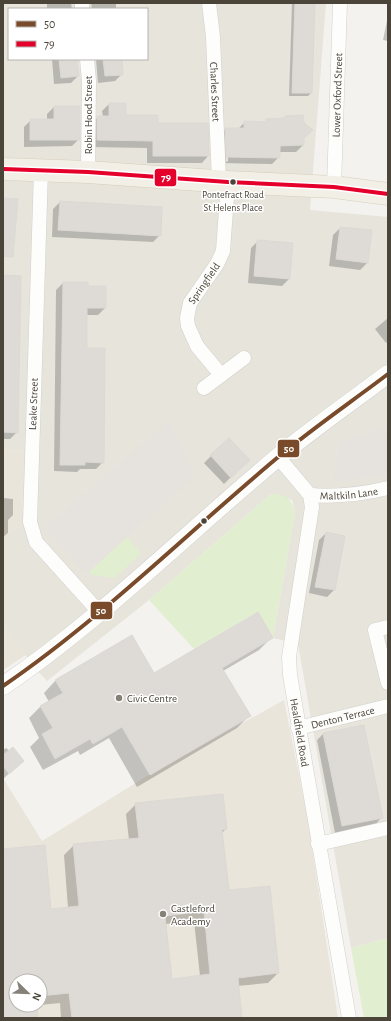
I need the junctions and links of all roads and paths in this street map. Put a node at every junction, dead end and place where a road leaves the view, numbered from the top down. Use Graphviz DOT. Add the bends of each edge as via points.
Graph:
graph roads {
  1 [pos="209,3"];
  2 [pos="340,3"];
  3 [pos="87,60"];
  4 [pos="3,169"];
  5 [pos="41,170"];
  6 [pos="88,172"];
  7 [pos="224,182"];
  8 [pos="334,186"];
  9 [pos="388,194"];
  10 [pos="244,358"];
  11 [pos="388,374"];
  12 [pos="221,375"];
  13 [pos="204,388"];
  14 [pos="278,457"];
  15 [pos="388,488"];
  16 [pos="310,495"];
  17 [pos="99,612"];
  18 [pos="388,627"];
  19 [pos="388,683"];
  20 [pos="3,686"];
  21 [pos="388,706"];
  22 [pos="298,728"];
  23 [pos="388,828"];
  24 [pos="318,844"];
  25 [pos="349,1018"];
  1 -- 7 [label="street, Charles Street"];
  2 -- 8 [label="street, Lower Oxford Street"];
  3 -- 6 [label="street, Robin Hood Street"];
  4 -- 5 [label="main road"];
  5 -- 6 [label="main road"];
  5 -- 17 [label="street, Leake Street" via="30,522 36,542"];
  6 -- 7 [label="main road"];
  7 -- 8 [label="main road"];
  7 -- 12 [label="street, Springfield" via="223,251 190,303 188,318 188,326 198,346"];
  8 -- 9 [label="main road"];
  10 -- 12 [label="street"];
  11 -- 14 [label="street"];
  12 -- 13 [label="street"];
  14 -- 16 [label="street"];
  14 -- 17 [label="street"];
  15 -- 16 [label="street, Maltkiln Lane" via="324,496"];
  16 -- 22 [label="street, Healdfield Road" via="312,507 289,657"];
  17 -- 20 [label="street" via="33,666"];
  18 -- 19 [label="street" via="375,630"];
  21 -- 22 [label="street, Denton Terrace"];
  22 -- 24 [label="street, Healdfield Road"];
  23 -- 24 [label="street"];
  24 -- 25 [label="street, Healdfield Road"];
}
